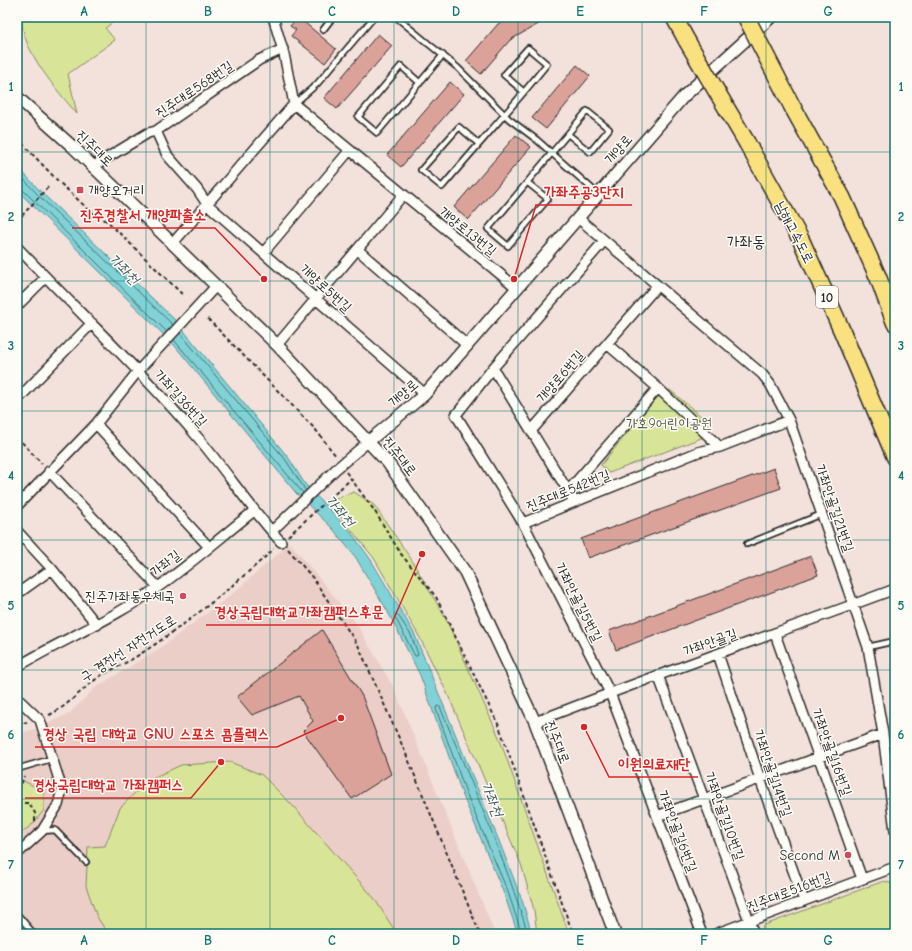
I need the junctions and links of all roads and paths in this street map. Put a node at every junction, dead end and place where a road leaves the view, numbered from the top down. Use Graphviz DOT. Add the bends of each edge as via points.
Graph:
graph roads {
  1 [pos="274,17"];
  2 [pos="333,17"];
  3 [pos="374,17"];
  4 [pos="396,17"];
  5 [pos="674,17"];
  6 [pos="746,17"];
  7 [pos="771,17"];
  8 [pos="322,30"];
  9 [pos="283,48"];
  10 [pos="443,56"];
  11 [pos="420,83"];
  12 [pos="524,92"];
  13 [pos="17,97"];
  14 [pos="294,104"];
  15 [pos="504,114"];
  16 [pos="156,131"];
  17 [pos="569,135"];
  18 [pos="17,138"];
  19 [pos="479,144"];
  20 [pos="349,150"];
  21 [pos="552,154"];
  22 [pos="92,166"];
  23 [pos="528,183"];
  24 [pos="50,186"];
  25 [pos="598,194"];
  26 [pos="403,195"];
  27 [pos="207,204"];
  28 [pos="578,218"];
  29 [pos="17,221"];
  30 [pos="604,241"];
  31 [pos="173,243"];
  32 [pos="17,247"];
  33 [pos="358,250"];
  34 [pos="264,252"];
  35 [pos="46,277"];
  36 [pos="216,286"];
  37 [pos="657,286"];
  38 [pos="516,288"];
  39 [pos="182,294"];
  40 [pos="317,299"];
  41 [pos="17,306"];
  42 [pos="208,319"];
  43 [pos="92,323"];
  44 [pos="895,323"];
  45 [pos="607,344"];
  46 [pos="277,345"];
  47 [pos="468,346"];
  48 [pos="493,368"];
  49 [pos="138,371"];
  50 [pos="658,388"];
  51 [pos="425,394"];
  52 [pos="17,400"];
  53 [pos="789,420"];
  54 [pos="96,424"];
  55 [pos="532,430"];
  56 [pos="17,437"];
  57 [pos="369,440"];
  58 [pos="720,447"];
  59 [pos="336,456"];
  60 [pos="895,457"];
  61 [pos="49,471"];
  62 [pos="346,472"];
  63 [pos="351,479"];
  64 [pos="568,491"];
  65 [pos="574,501"];
  66 [pos="17,506"];
  67 [pos="254,511"];
  68 [pos="822,514"];
  69 [pos="523,523"];
  70 [pos="17,531"];
  71 [pos="272,531"];
  72 [pos="285,539"];
  73 [pos="747,544"];
  74 [pos="208,546"];
  75 [pos="52,569"];
  76 [pos="158,587"];
  77 [pos="895,589"];
  78 [pos="17,594"];
  79 [pos="852,605"];
  80 [pos="97,625"];
  81 [pos="775,634"];
  82 [pos="895,641"];
  83 [pos="868,647"];
  84 [pos="718,654"];
  85 [pos="17,667"];
  86 [pos="658,676"];
  87 [pos="610,693"];
  88 [pos="17,698"];
  89 [pos="40,720"];
  90 [pos="535,722"];
  91 [pos="17,725"];
  92 [pos="883,734"];
  93 [pos="819,757"];
  94 [pos="51,759"];
  95 [pos="17,769"];
  96 [pos="24,776"];
  97 [pos="760,779"];
  98 [pos="17,797"];
  99 [pos="704,799"];
  100 [pos="17,803"];
  101 [pos="657,816"];
  102 [pos="38,828"];
  103 [pos="895,831"];
  104 [pos="17,854"];
  105 [pos="86,862"];
  106 [pos="895,867"];
  107 [pos="862,879"];
  108 [pos="804,901"];
  109 [pos="17,914"];
  110 [pos="749,921"];
  111 [pos="34,934"];
  112 [pos="480,934"];
  113 [pos="573,934"];
  114 [pos="615,934"];
  115 [pos="702,934"];
  116 [pos="715,934"];
  117 [pos="754,934"];
  1 -- 9 [label="street"];
  2 -- 8 [label="lane"];
  3 -- 14 [label="lane" via="317,84"];
  4 -- 10 [label="lane"];
  5 -- 60 [label="highway, 남해고속도로 / 10, bridge" via="747,142 804,247"];
  6 -- 44 [label="highway, bridge" via="842,198 878,277"];
  7 -- 25 [label="street, 개양로" via="684,96"];
  9 -- 14 [label="street"];
  9 -- 16 [label="street, 진주대로568번길" via="259,60"];
  10 -- 11 [label="lane"];
  10 -- 15 [label="lane"];
  11 -- 11 [label="lane" via="377,133 358,117 401,66"];
  12 -- 12 [label="lane" via="504,75 528,48 547,64"];
  12 -- 15 [label="lane"];
  13 -- 22 [label="street, 진주대로"];
  14 -- 20 [label="street, 개양로13번길"];
  14 -- 27 [label="street"];
  15 -- 19 [label="lane"];
  15 -- 21 [label="lane"];
  16 -- 22 [label="street" via="148,133"];
  16 -- 27 [label="street, 진주대로568번길" via="167,155"];
  17 -- 17 [label="lane" via="590,152 609,129 588,111"];
  17 -- 21 [label="lane"];
  18 -- 39 [label="path" via="57,180 91,212 108,221"];
  19 -- 19 [label="lane" via="442,187 421,170 458,127"];
  20 -- 26 [label="street, 개양로13번길"];
  20 -- 34 [label="street"];
  21 -- 23 [label="lane"];
  21 -- 25 [label="lane"];
  22 -- 31 [label="street, 진주대로"];
  23 -- 23 [label="lane" via="488,229 508,246 548,199"];
  24 -- 29 [label="path"];
  25 -- 28 [label="street, 개양로"];
  26 -- 33 [label="street"];
  26 -- 38 [label="street, 개양로13번길"];
  27 -- 31 [label="street"];
  27 -- 34 [label="street, 개양로5번길"];
  28 -- 30 [label="street"];
  28 -- 38 [label="street, 개양로"];
  30 -- 37 [label="street"];
  30 -- 48 [label="street"];
  31 -- 36 [label="street, 진주대로"];
  32 -- 35 [label="street"];
  33 -- 40 [label="street"];
  33 -- 47 [label="street"];
  34 -- 40 [label="street, 개양로5번길"];
  35 -- 41 [label="street"];
  35 -- 43 [label="street"];
  36 -- 46 [label="street, 진주대로"];
  36 -- 49 [label="street"];
  37 -- 45 [label="street, 개양로6번길"];
  37 -- 53 [label="street" via="762,374"];
  38 -- 47 [label="street, 개양로"];
  40 -- 46 [label="street"];
  40 -- 51 [label="street, 개양로5번길"];
  42 -- 59 [label="path" via="310,423"];
  43 -- 49 [label="street"];
  43 -- 52 [label="street"];
  45 -- 50 [label="street"];
  45 -- 55 [label="street, 개양로6번길"];
  46 -- 57 [label="street, 진주대로"];
  47 -- 51 [label="street, 개양로"];
  48 -- 55 [label="street, 개양로6번길"];
  48 -- 69 [label="street, 진주대로542번길" via="456,415"];
  49 -- 54 [label="street, 가좌길36번길"];
  49 -- 67 [label="street, 가좌길36번길" via="200,440"];
  50 -- 58 [label="street"];
  50 -- 64 [label="street, 진주대로542번길"];
  51 -- 57 [label="street, 개양로"];
  53 -- 58 [label="street, 진주대로542번길"];
  53 -- 68 [label="street, 가좌안골길21번길"];
  54 -- 61 [label="street, 가좌길36번길"];
  54 -- 74 [label="street"];
  55 -- 64 [label="street"];
  56 -- 61 [label="path"];
  57 -- 71 [label="street"];
  57 -- 90 [label="street, 진주대로" via="388,462 465,572"];
  58 -- 65 [label="street, 진주대로542번길" via="698,452"];
  61 -- 66 [label="street, 가좌길36번길"];
  61 -- 76 [label="street"];
  62 -- 63 [label="path"];
  63 -- 72 [label="path, 구 경전선 자전거도로"];
  63 -- 113 [label="path" via="401,554 436,597 499,726"];
  64 -- 65 [label="street"];
  65 -- 69 [label="street, 진주대로542번길"];
  67 -- 71 [label="street"];
  67 -- 74 [label="street, 가좌길"];
  68 -- 73 [label="lane"];
  68 -- 79 [label="street, 가좌안골길21번길"];
  69 -- 87 [label="street, 가좌안골길5번길"];
  70 -- 75 [label="street"];
  71 -- 72 [label="street"];
  72 -- 89 [label="path, 구 경전선 자전거도로" via="248,573 175,630 134,658 102,675 58,711"];
  72 -- 112 [label="path" via="358,645"];
  74 -- 76 [label="street, 가좌길"];
  75 -- 78 [label="street"];
  75 -- 80 [label="street"];
  76 -- 80 [label="street, 가좌길"];
  77 -- 79 [label="street, 가좌안골길"];
  79 -- 81 [label="street, 가좌안골길"];
  79 -- 83 [label="street"];
  80 -- 85 [label="street, 가좌길"];
  81 -- 84 [label="street, 가좌안골길"];
  81 -- 93 [label="street, 가좌안골길16번길"];
  82 -- 83 [label="lane"];
  83 -- 92 [label="street"];
  84 -- 86 [label="street, 가좌안골길"];
  84 -- 97 [label="street, 가좌안골길14번길"];
  86 -- 87 [label="street, 가좌안골길"];
  86 -- 99 [label="street, 가좌안골길10번길"];
  87 -- 90 [label="street, 가좌안골길"];
  87 -- 101 [label="street, 가좌안골길6번길"];
  88 -- 89 [label="street"];
  89 -- 91 [label="path, 구 경전선 자전거도로"];
  89 -- 94 [label="street"];
  90 -- 114 [label="street, 진주대로"];
  92 -- 93 [label="street"];
  92 -- 103 [label="street"];
  93 -- 97 [label="street"];
  93 -- 107 [label="street, 가좌안골길16번길"];
  94 -- 95 [label="lane"];
  94 -- 102 [label="street" via="62,789 58,805"];
  96 -- 98 [label="path"];
  97 -- 99 [label="street"];
  97 -- 108 [label="street, 가좌안골길14번길"];
  99 -- 101 [label="street"];
  99 -- 110 [label="street, 가좌안골길10번길"];
  100 -- 102 [label="path" via="29,803 35,813"];
  101 -- 115 [label="street, 가좌안골길6번길"];
  102 -- 104 [label="street"];
  102 -- 105 [label="lane" via="55,830"];
  106 -- 107 [label="street, 진주대로516번길"];
  107 -- 108 [label="street, 진주대로516번길"];
  108 -- 110 [label="street, 진주대로516번길"];
  109 -- 111 [label="lane"];
  110 -- 116 [label="street, 진주대로516번길"];
  110 -- 117 [label="street, 가좌안골길10번길"];
}
